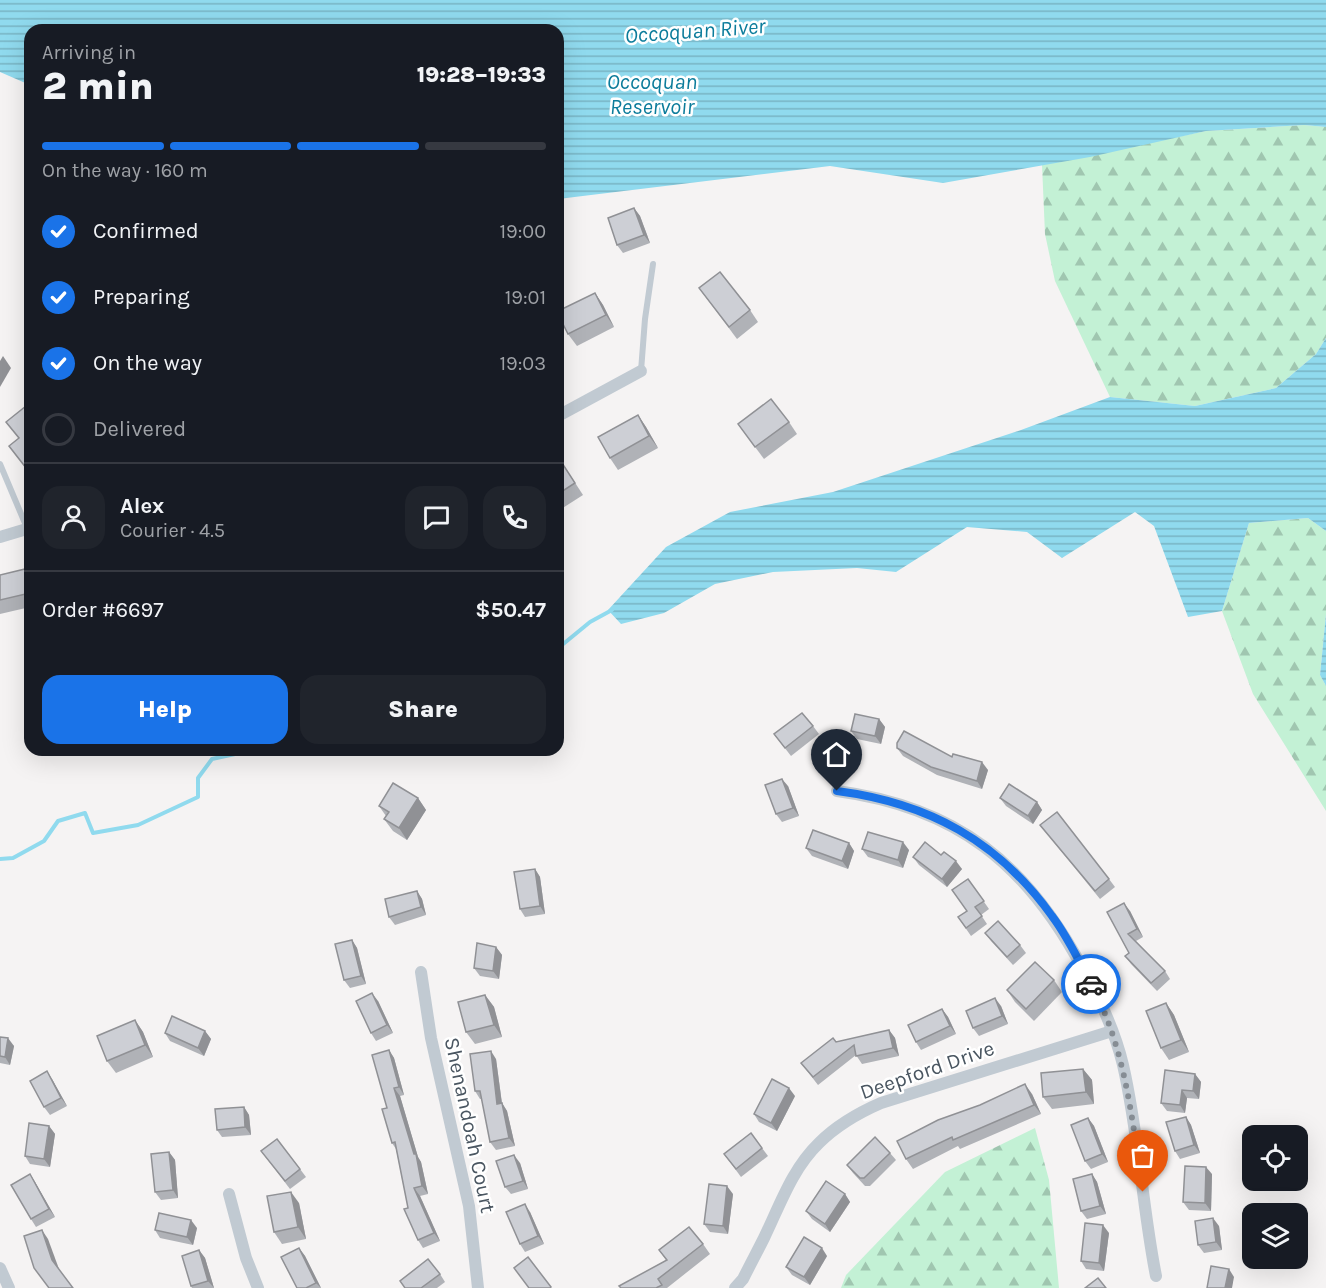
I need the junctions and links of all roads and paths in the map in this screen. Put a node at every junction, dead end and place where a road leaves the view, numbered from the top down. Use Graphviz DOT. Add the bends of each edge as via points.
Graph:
graph roads {
  1 [pos="653,264"];
  2 [pos="641,371"];
  3 [pos="564,413"];
  4 [pos="0,464"];
  5 [pos="24,519"];
  6 [pos="24,529"];
  7 [pos="0,537"];
  8 [pos="837,791"];
  9 [pos="421,972"];
  10 [pos="1112,1031"];
  11 [pos="229,1194"];
  12 [pos="0,1269"];
  13 [pos="1156,1276"];
  14 [pos="9,1288"];
  15 [pos="258,1288"];
  16 [pos="478,1288"];
  17 [pos="735,1288"];
  1 -- 2 [label="lane"];
  2 -- 3 [label="street"];
  4 -- 5 [label="lane"];
  6 -- 7 [label="street"];
  8 -- 10 [label="street" via="868,795 927,813 976,840 1001,860 1029,886 1062,931"];
  9 -- 16 [label="street, Shenandoah Court" via="430,1038 469,1206"];
  10 -- 13 [label="street" via="1129,1097"];
  10 -- 17 [label="street, Deepford Drive" via="880,1103 839,1125 818,1143 795,1173"];
  11 -- 15 [label="street"];
  12 -- 14 [label="street"];
}
